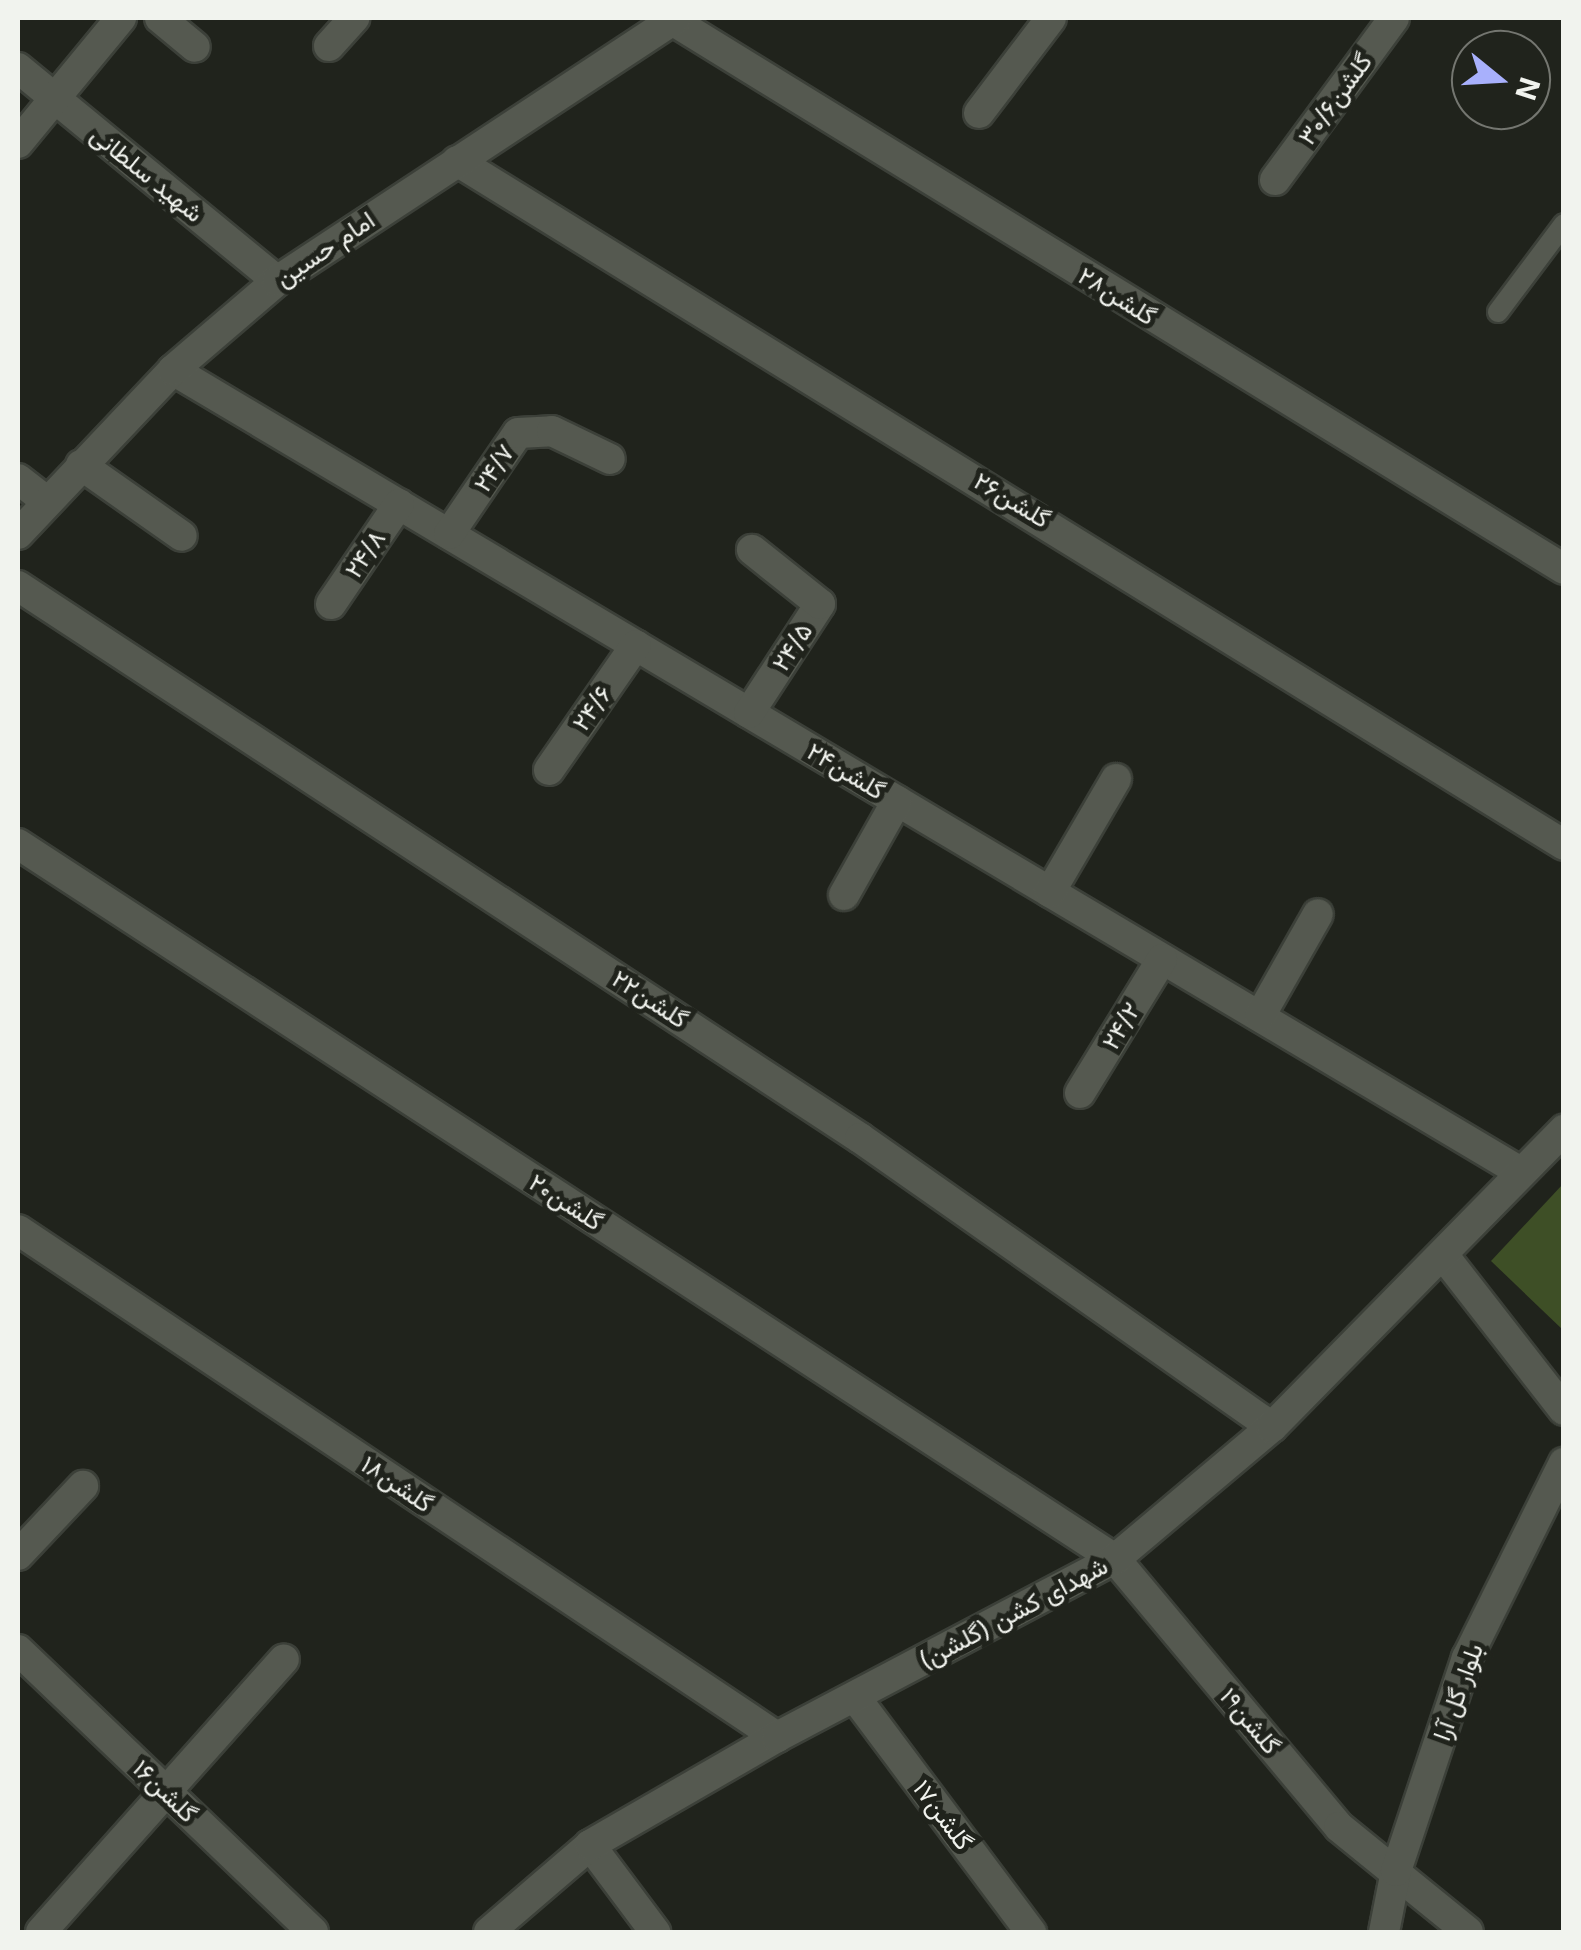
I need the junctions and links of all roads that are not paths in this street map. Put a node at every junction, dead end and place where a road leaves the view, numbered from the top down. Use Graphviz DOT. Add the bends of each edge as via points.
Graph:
graph roads {
  1 [pos="122,18"];
  2 [pos="160,18"];
  3 [pos="354,18"];
  4 [pos="1051,18"];
  5 [pos="1394,18"];
  6 [pos="674,19"];
  7 [pos="329,46"];
  8 [pos="195,47"];
  9 [pos="18,68"];
  10 [pos="55,98"];
  11 [pos="979,113"];
  12 [pos="18,143"];
  13 [pos="457,161"];
  14 [pos="1275,180"];
  15 [pos="1564,224"];
  16 [pos="277,281"];
  17 [pos="1498,312"];
  18 [pos="173,370"];
  19 [pos="610,459"];
  20 [pos="81,465"];
  21 [pos="18,479"];
  22 [pos="46,501"];
  23 [pos="399,504"];
  24 [pos="18,534"];
  25 [pos="449,534"];
  26 [pos="182,536"];
  27 [pos="752,550"];
  28 [pos="1564,569"];
  29 [pos="18,586"];
  30 [pos="331,604"];
  31 [pos="636,645"];
  32 [pos="749,713"];
  33 [pos="549,770"];
  34 [pos="1116,779"];
  35 [pos="897,801"];
  36 [pos="18,844"];
  37 [pos="1564,845"];
  38 [pos="1050,892"];
  39 [pos="844,895"];
  40 [pos="1318,914"];
  41 [pos="1162,958"];
  42 [pos="1260,1016"];
  43 [pos="1080,1093"];
  44 [pos="1564,1130"];
  45 [pos="1520,1171"];
  46 [pos="18,1230"];
  47 [pos="1444,1256"];
  48 [pos="1564,1410"];
  49 [pos="1272,1427"];
  50 [pos="1564,1463"];
  51 [pos="83,1486"];
  52 [pos="18,1555"];
  53 [pos="1115,1559"];
  54 [pos="18,1650"];
  55 [pos="284,1659"];
  56 [pos="855,1697"];
  57 [pos="777,1737"];
  58 [pos="166,1792"];
  59 [pos="590,1845"];
  60 [pos="1396,1871"];
  61 [pos="40,1932"];
  62 [pos="313,1932"];
  63 [pos="489,1932"];
  64 [pos="655,1932"];
  65 [pos="1030,1932"];
  66 [pos="1384,1932"];
  67 [pos="1468,1932"];
  1 -- 10 [label="street"];
  2 -- 8 [label="street"];
  3 -- 7 [label="street"];
  4 -- 11 [label="street"];
  5 -- 14 [label="street, گلشن۳۰/۶"];
  6 -- 13 [label="street, امام حسین"];
  6 -- 28 [label="street, گلشن۲۸"];
  9 -- 10 [label="street, شهید سلطانی"];
  10 -- 12 [label="street"];
  10 -- 16 [label="street, شهید سلطانی"];
  13 -- 16 [label="street, امام حسین"];
  13 -- 37 [label="street, گلشن۲۶"];
  15 -- 17 [label="lane"];
  16 -- 18 [label="street, امام حسین"];
  18 -- 20 [label="street, امام حسین"];
  18 -- 23 [label="street, گلشن۲۴"];
  19 -- 25 [label="street, ۲۴/۷" via="552,431 518,432"];
  20 -- 22 [label="street, امام حسین"];
  20 -- 26 [label="street"];
  21 -- 22 [label="street"];
  22 -- 24 [label="street, امام حسین"];
  23 -- 25 [label="street, گلشن۲۴"];
  23 -- 30 [label="street, ۲۴/۸"];
  25 -- 31 [label="street, گلشن۲۴"];
  27 -- 32 [label="street, ۲۴/۵" via="820,604"];
  29 -- 49 [label="street, گلشن۲۲" via="828,1116"];
  31 -- 32 [label="street, گلشن۲۴"];
  31 -- 33 [label="street, ۲۴/۶"];
  32 -- 35 [label="street, گلشن۲۴"];
  34 -- 38 [label="street"];
  35 -- 38 [label="street, گلشن۲۴"];
  35 -- 39 [label="street"];
  36 -- 53 [label="street, گلشن۲۰"];
  38 -- 41 [label="street, گلشن۲۴"];
  40 -- 42 [label="street"];
  41 -- 42 [label="street, گلشن۲۴"];
  41 -- 43 [label="street, ۲۴/۲"];
  42 -- 45 [label="street, گلشن۲۴"];
  44 -- 45 [label="street, شهدای کشن (گلشن)"];
  45 -- 47 [label="street, شهدای کشن (گلشن)"];
  46 -- 57 [label="street, گلشن۱۸"];
  47 -- 48 [label="street"];
  47 -- 49 [label="street, شهدای کشن (گلشن)"];
  49 -- 53 [label="street, شهدای کشن (گلشن)"];
  50 -- 60 [label="street, بلوار گل آرا" via="1467,1658"];
  51 -- 52 [label="street"];
  53 -- 56 [label="street, شهدای کشن (گلشن)"];
  53 -- 60 [label="street, گلشن۱۹" via="1339,1827"];
  54 -- 58 [label="street, گلشن۱۶"];
  55 -- 58 [label="street"];
  56 -- 57 [label="street, شهدای کشن (گلشن)"];
  56 -- 65 [label="street, گلشن۱۷"];
  57 -- 59 [label="street, شهدای کشن (گلشن)"];
  58 -- 61 [label="street"];
  58 -- 62 [label="street, گلشن۱۶"];
  59 -- 63 [label="street, شهدای کشن (گلشن)"];
  59 -- 64 [label="street"];
  60 -- 66 [label="street, بلوار گل آرا"];
  60 -- 67 [label="street, گلشن۱۹"];
}
